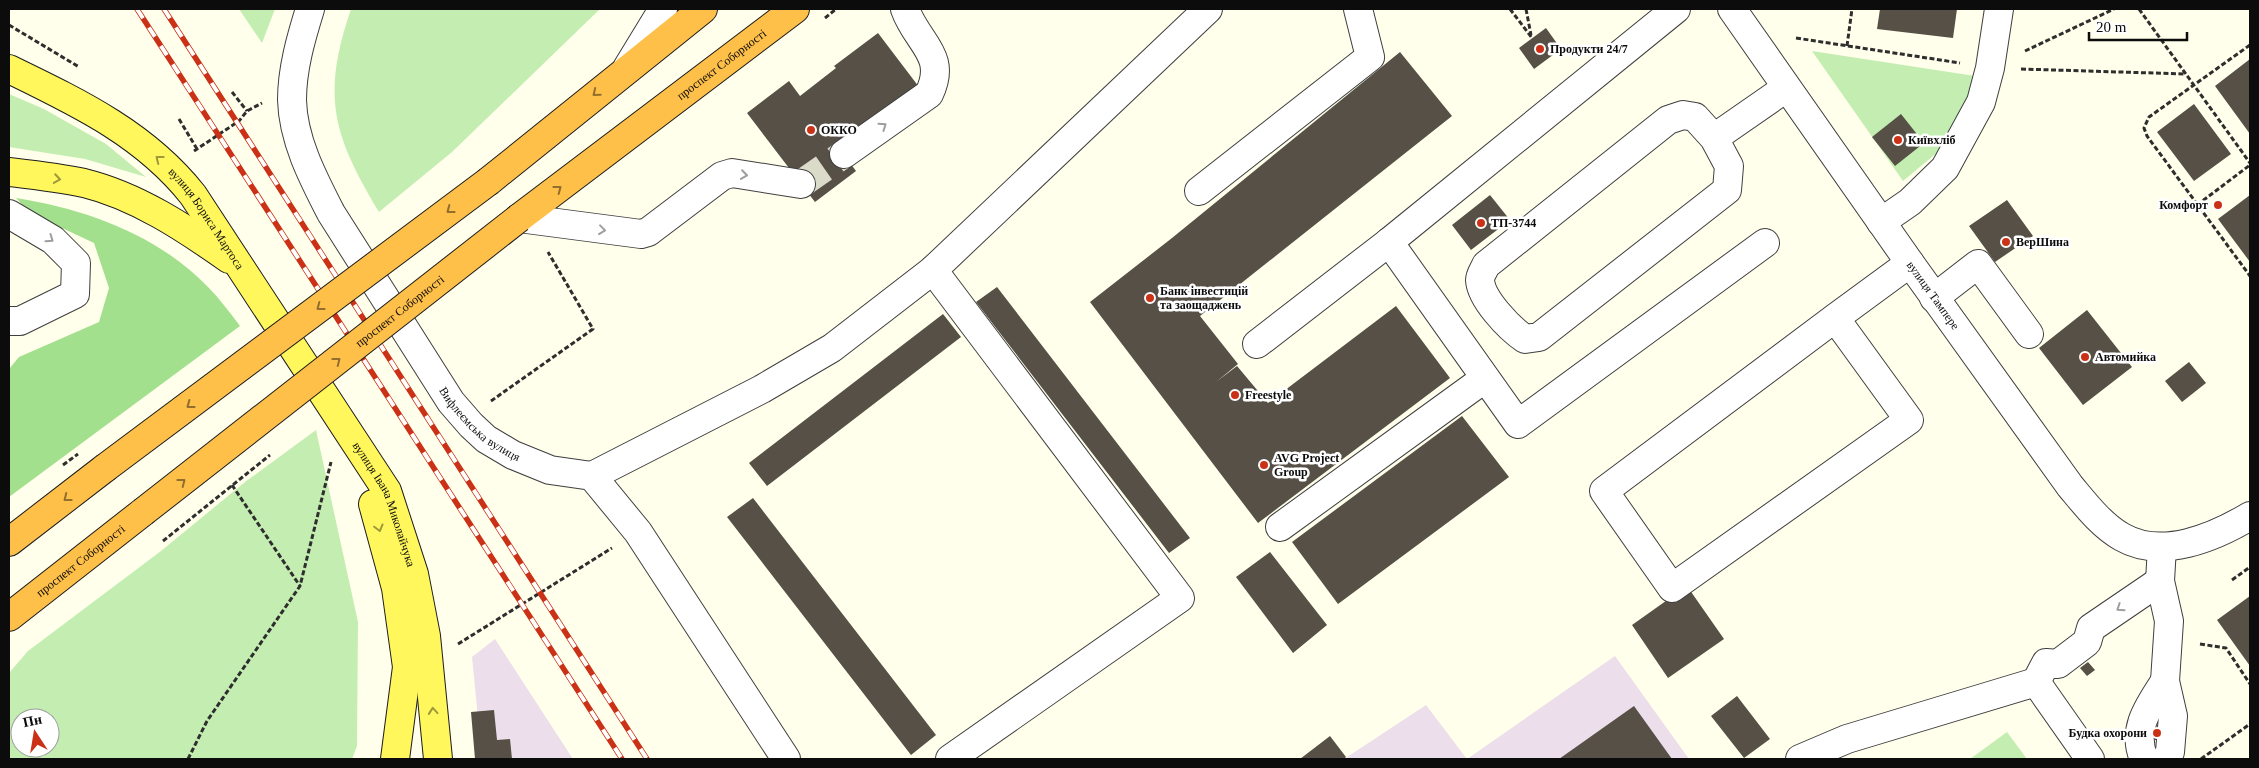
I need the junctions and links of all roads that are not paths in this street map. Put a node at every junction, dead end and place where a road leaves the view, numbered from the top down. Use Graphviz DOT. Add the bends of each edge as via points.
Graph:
graph roads {
  1 [pos="310,9"];
  2 [pos="663,9"];
  3 [pos="703,9"];
  4 [pos="795,9"];
  5 [pos="905,9"];
  6 [pos="1208,9"];
  7 [pos="1358,9"];
  8 [pos="1676,9"];
  9 [pos="1732,9"];
  10 [pos="1999,9"];
  11 [pos="627,68"];
  12 [pos="9,69"];
  13 [pos="1786,88"];
  14 [pos="1714,138"];
  15 [pos="844,154"];
  16 [pos="9,172"];
  17 [pos="801,184"];
  18 [pos="1199,191"];
  19 [pos="9,214"];
  20 [pos="519,218"];
  21 [pos="1881,222"];
  22 [pos="1389,242"];
  23 [pos="1765,243"];
  24 [pos="1910,264"];
  25 [pos="240,267"];
  26 [pos="933,270"];
  27 [pos="1934,298"];
  28 [pos="1834,318"];
  29 [pos="9,321"];
  30 [pos="2030,334"];
  31 [pos="1257,344"];
  32 [pos="1484,379"];
  33 [pos="356,448"];
  34 [pos="592,476"];
  35 [pos="2250,516"];
  36 [pos="1280,527"];
  37 [pos="9,542"];
  38 [pos="2162,547"];
  39 [pos="2160,581"];
  40 [pos="9,617"];
  41 [pos="2041,672"];
  42 [pos="2165,681"];
  43 [pos="395,759"];
  44 [pos="438,759"];
  45 [pos="786,759"];
  46 [pos="950,759"];
  47 [pos="1800,759"];
  48 [pos="2090,759"];
  49 [pos="2144,759"];
  50 [pos="2166,759"];
  1 -- 34 [label="street, Вифлеємська вулиця" via="297,52 292,100 300,144 331,212 451,402 471,425 486,439 513,455 550,470"];
  2 -- 11 [label="street"];
  3 -- 11 [label="highway"];
  20 -- 4 [label="highway, проспект Соборності, one-way"];
  15 -- 5 [label="street, one-way" via="929,94 934,83 937,69 933,57"];
  6 -- 26 [label="street"];
  7 -- 18 [label="street" via="1370,57"];
  8 -- 22 [label="street"];
  9 -- 13 [label="street, вулиця Тампере"];
  10 -- 21 [label="street" via="1981,102 1945,168 1910,202"];
  11 -- 37 [label="highway, one-way, bridge" via="489,181"];
  25 -- 12 [label="main road, вулиця Бориса Мартоса, one-way" via="173,169 120,128"];
  13 -- 14 [label="street"];
  13 -- 21 [label="street, вулиця Тампере"];
  14 -- 14 [label="street" via="1729,166 1727,190 1539,337 1525,339 1511,329 1482,291 1480,277 1486,265 1668,120 1683,115 1695,117"];
  16 -- 25 [label="main road, вулиця Бориса Мартоса, one-way" via="85,184 140,204 194,235"];
  20 -- 17 [label="street, one-way" via="640,234 648,232 722,176 732,173"];
  19 -- 29 [label="street, one-way" via="53,240 76,264 74,294 20,320"];
  40 -- 20 [label="highway, проспект Соборності, one-way, bridge"];
  21 -- 24 [label="street, вулиця Тампере"];
  22 -- 31 [label="street"];
  22 -- 32 [label="street"];
  23 -- 32 [label="street" via="1518,424"];
  24 -- 27 [label="street, вулиця Тампере"];
  24 -- 28 [label="street"];
  25 -- 33 [label="main road"];
  26 -- 34 [label="street" via="832,348 762,389"];
  26 -- 46 [label="street" via="1180,598"];
  27 -- 30 [label="street" via="1978,264"];
  27 -- 38 [label="street, вулиця Тампере" via="2097,519 2124,538"];
  28 -- 28 [label="street" via="1909,420 1672,588 1604,491"];
  32 -- 36 [label="street"];
  33 -- 43 [label="main road, вулиця Івана Миколайчука, one-way" via="396,588 407,666"];
  44 -- 33 [label="main road, вулиця Івана Миколайчука, one-way" via="426,636 414,574 387,491"];
  34 -- 45 [label="street" via="638,532"];
  35 -- 38 [label="street" via="2221,532"];
  38 -- 39 [label="street"];
  39 -- 41 [label="street, one-way" via="2091,628 2087,642 2058,664"];
  39 -- 42 [label="street" via="2169,622"];
  41 -- 47 [label="street" via="1847,739"];
  41 -- 48 [label="street"];
  42 -- 49 [label="street" via="2143,714 2140,748"];
  42 -- 50 [label="street" via="2173,716 2170,752"];
}
